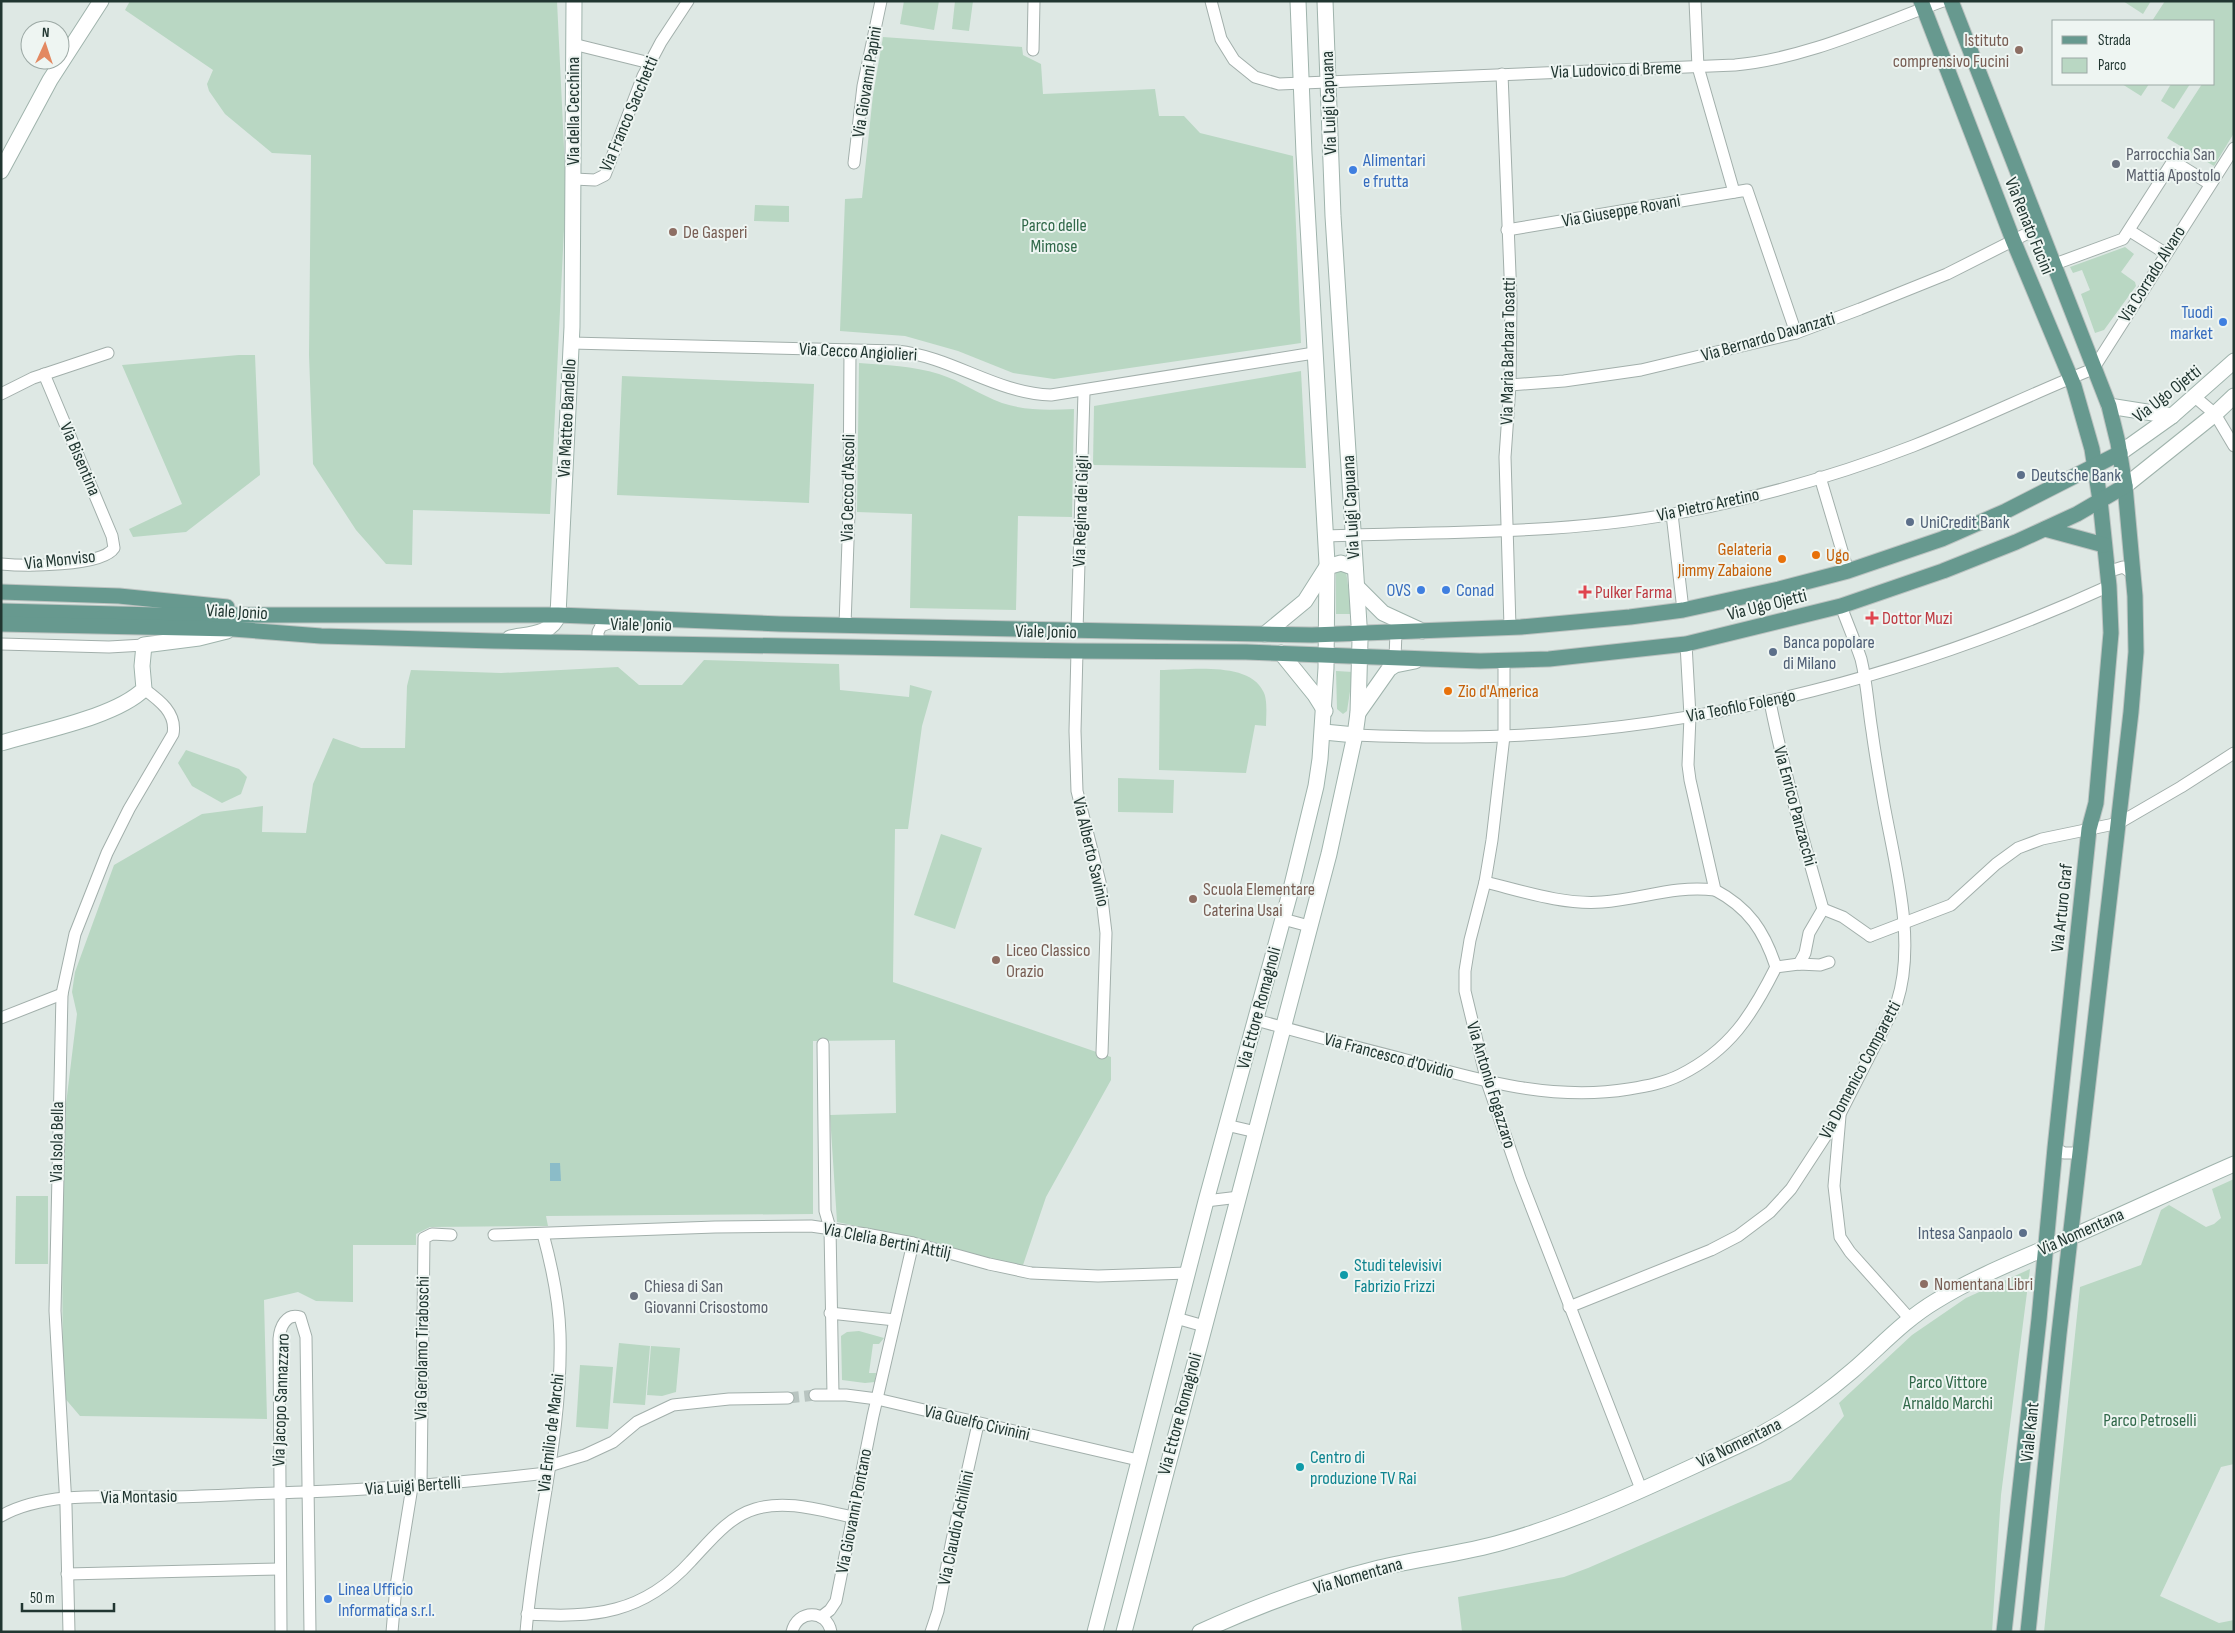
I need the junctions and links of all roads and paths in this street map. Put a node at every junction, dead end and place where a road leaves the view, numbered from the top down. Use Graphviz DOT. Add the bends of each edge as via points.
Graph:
graph roads {
  1 [pos="101,1"];
  2 [pos="574,1"];
  3 [pos="688,1"];
  4 [pos="881,1"];
  5 [pos="1034,1"];
  6 [pos="1211,1"];
  7 [pos="1298,1"];
  8 [pos="1325,1"];
  9 [pos="1695,1"];
  10 [pos="1943,1"];
  11 [pos="1951,1"];
  12 [pos="1922,5"];
  13 [pos="573,44"];
  14 [pos="1033,50"];
  15 [pos="650,63"];
  16 [pos="1698,67"];
  17 [pos="1502,74"];
  18 [pos="1328,82"];
  19 [pos="1300,84"];
  20 [pos="2233,150"];
  21 [pos="854,163"];
  22 [pos="1,171"];
  23 [pos="574,179"];
  24 [pos="2210,184"];
  25 [pos="1734,192"];
  26 [pos="573,221"];
  27 [pos="2040,227"];
  28 [pos="1507,230"];
  29 [pos="2130,231"];
  30 [pos="2013,240"];
  31 [pos="2165,253"];
  32 [pos="2055,264"];
  33 [pos="1796,332"];
  34 [pos="571,343"];
  35 [pos="850,350"];
  36 [pos="108,353"];
  37 [pos="1314,353"];
  38 [pos="2234,361"];
  39 [pos="2094,366"];
  40 [pos="44,374"];
  41 [pos="2070,378"];
  42 [pos="1510,385"];
  43 [pos="1084,392"];
  44 [pos="1,394"];
  45 [pos="2234,396"];
  46 [pos="2195,397"];
  47 [pos="2109,406"];
  48 [pos="2215,414"];
  49 [pos="2172,416"];
  50 [pos="2234,446"];
  51 [pos="2120,452"];
  52 [pos="2095,466"];
  53 [pos="1820,477"];
  54 [pos="2125,486"];
  55 [pos="2100,500"];
  56 [pos="1672,514"];
  57 [pos="2045,529"];
  58 [pos="1506,530"];
  59 [pos="1353,535"];
  60 [pos="1325,536"];
  61 [pos="114,545"];
  62 [pos="2104,545"];
  63 [pos="1,564"];
  64 [pos="1327,567"];
  65 [pos="1355,568"];
  66 [pos="1848,571"];
  67 [pos="2133,574"];
  68 [pos="2108,580"];
  69 [pos="1357,587"];
  70 [pos="1,592"];
  71 [pos="1841,606"];
  72 [pos="1683,610"];
  73 [pos="1,611"];
  74 [pos="288,615"];
  75 [pos="558,615"];
  76 [pos="626,618"];
  77 [pos="1,624"];
  78 [pos="845,625"];
  79 [pos="1510,627"];
  80 [pos="233,629"];
  81 [pos="1077,630"];
  82 [pos="1422,631"];
  83 [pos="1396,632"];
  84 [pos="1266,634"];
  85 [pos="1360,634"];
  86 [pos="1327,636"];
  87 [pos="494,641"];
  88 [pos="598,643"];
  89 [pos="1,644"];
  90 [pos="1686,644"];
  91 [pos="144,645"];
  92 [pos="1077,651"];
  93 [pos="1281,654"];
  94 [pos="1327,656"];
  95 [pos="1360,657"];
  96 [pos="1395,658"];
  97 [pos="1422,660"];
  98 [pos="1504,661"];
  99 [pos="1864,676"];
  100 [pos="144,689"];
  101 [pos="1770,702"];
  102 [pos="1325,711"];
  103 [pos="1358,713"];
  104 [pos="1690,716"];
  105 [pos="1324,732"];
  106 [pos="1355,736"];
  107 [pos="1504,736"];
  108 [pos="1,743"];
  109 [pos="2234,753"];
  110 [pos="2119,823"];
  111 [pos="2089,829"];
  112 [pos="1485,882"];
  113 [pos="1715,890"];
  114 [pos="1823,909"];
  115 [pos="1283,919"];
  116 [pos="1903,922"];
  117 [pos="1309,926"];
  118 [pos="1870,936"];
  119 [pos="1863,946"];
  120 [pos="1829,962"];
  121 [pos="1799,964"];
  122 [pos="1776,967"];
  123 [pos="62,994"];
  124 [pos="1,1018"];
  125 [pos="1256,1020"];
  126 [pos="1283,1027"];
  127 [pos="823,1044"];
  128 [pos="1102,1053"];
  129 [pos="1487,1082"];
  130 [pos="1840,1114"];
  131 [pos="1226,1125"];
  132 [pos="1256,1132"];
  133 [pos="2055,1148"];
  134 [pos="2080,1153"];
  135 [pos="2234,1164"];
  136 [pos="1239,1197"];
  137 [pos="1206,1200"];
  138 [pos="830,1228"];
  139 [pos="543,1234"];
  140 [pos="451,1235"];
  141 [pos="494,1235"];
  142 [pos="2071,1237"];
  143 [pos="913,1243"];
  144 [pos="2045,1248"];
  145 [pos="1188,1273"];
  146 [pos="1569,1307"];
  147 [pos="830,1313"];
  148 [pos="1176,1318"];
  149 [pos="1910,1319"];
  150 [pos="895,1320"];
  151 [pos="1204,1326"];
  152 [pos="833,1394"];
  153 [pos="815,1395"];
  154 [pos="788,1398"];
  155 [pos="877,1399"];
  156 [pos="978,1424"];
  157 [pos="1138,1460"];
  158 [pos="548,1470"];
  159 [pos="416,1487"];
  160 [pos="1641,1489"];
  161 [pos="307,1492"];
  162 [pos="279,1493"];
  163 [pos="66,1498"];
  164 [pos="1,1516"];
  165 [pos="853,1517"];
  166 [pos="280,1569"];
  167 [pos="67,1574"];
  168 [pos="527,1614"];
  169 [pos="821,1617"];
  170 [pos="2005,1630"];
  171 [pos="69,1632"];
  172 [pos="281,1632"];
  173 [pos="310,1632"];
  174 [pos="392,1632"];
  175 [pos="526,1632"];
  176 [pos="792,1632"];
  177 [pos="831,1632"];
  178 [pos="931,1632"];
  179 [pos="1095,1632"];
  180 [pos="1124,1632"];
  181 [pos="1200,1632"];
  182 [pos="2028,1632"];
  1 -- 22 [label="street" via="50,80"];
  2 -- 13 [label="street, Via della Cecchina"];
  3 -- 15 [label="street, Via Franco Sacchetti" via="666,32"];
  4 -- 21 [label="street, Via Giovanni Papini" via="863,86"];
  5 -- 14 [label="street"];
  6 -- 19 [label="street, Via Ludovico di Breme" via="1221,39 1240,66 1255,78 1267,82"];
  7 -- 19 [label="street, Via Luigi Capuana"];
  8 -- 18 [label="street, Via Luigi Capuana"];
  9 -- 16 [label="street"];
  10 -- 12 [label="street, Via Ludovico di Breme"];
  11 -- 27 [label="main road, Via Renato Fucini"];
  12 -- 16 [label="street, Via Ludovico di Breme" via="1785,58 1742,65"];
  12 -- 30 [label="main road, Via Renato Fucini"];
  13 -- 15 [label="street"];
  13 -- 23 [label="street, Via della Cecchina"];
  15 -- 23 [label="street, Via Franco Sacchetti" via="606,175 598,180"];
  16 -- 17 [label="street, Via Ludovico di Breme"];
  16 -- 25 [label="street"];
  17 -- 18 [label="street, Via Ludovico di Breme"];
  17 -- 28 [label="street, Via Maria Barbara Tosatti"];
  18 -- 19 [label="street, Via Ludovico di Breme"];
  18 -- 59 [label="street, Via Luigi Capuana"];
  19 -- 37 [label="street, Via Luigi Capuana"];
  20 -- 24 [label="street, Via Corrado Alvaro"];
  23 -- 26 [label="street, Via della Cecchina"];
  24 -- 29 [label="street" via="2173,161"];
  24 -- 31 [label="street, Via Corrado Alvaro"];
  25 -- 28 [label="street, Via Giuseppe Rovani"];
  25 -- 33 [label="street, Via Giuseppe Rovani" via="1747,190"];
  26 -- 34 [label="street, Via Matteo Bandello"];
  27 -- 30 [label="street, Via Bernardo Davanzati"];
  27 -- 32 [label="main road, Via Renato Fucini"];
  28 -- 42 [label="street, Via Maria Barbara Tosatti" via="1511,299"];
  29 -- 31 [label="street"];
  29 -- 32 [label="street" via="2118,242"];
  30 -- 33 [label="street, Via Bernardo Davanzati" via="1947,274"];
  30 -- 41 [label="main road, Via Renato Fucini"];
  31 -- 39 [label="street, Via Corrado Alvaro"];
  32 -- 39 [label="main road, Via Renato Fucini"];
  33 -- 42 [label="street, Via Bernardo Davanzati" via="1641,370"];
  34 -- 35 [label="street, Via Cecco Angiolieri"];
  34 -- 75 [label="street, Via Matteo Bandello"];
  35 -- 43 [label="street, Via Cecco Angiolieri" via="921,354 1024,394 1051,396"];
  35 -- 78 [label="street, Via Cecco d'Ascoli"];
  36 -- 40 [label="street"];
  37 -- 43 [label="street, Via Cecco Angiolieri"];
  37 -- 60 [label="street, Via Luigi Capuana"];
  38 -- 46 [label="street, Via Ugo Ojetti"];
  39 -- 41 [label="street, Via Pietro Aretino"];
  39 -- 47 [label="main road, Via Renato Fucini"];
  40 -- 44 [label="street"];
  40 -- 61 [label="street, Via Bisentina"];
  41 -- 52 [label="main road, Via Renato Fucini" via="2087,426"];
  41 -- 53 [label="street, Via Pietro Aretino" via="1919,443"];
  42 -- 58 [label="street, Via Maria Barbara Tosatti" via="1505,457"];
  43 -- 81 [label="street, Via Regina dei Gigli"];
  45 -- 48 [label="street"];
  46 -- 48 [label="street"];
  46 -- 49 [label="street, Via Ugo Ojetti"];
  47 -- 49 [label="street"];
  47 -- 51 [label="main road, Via Renato Fucini"];
  48 -- 50 [label="street"];
  48 -- 54 [label="street"];
  49 -- 51 [label="street, Via Ugo Ojetti"];
  51 -- 52 [label="main road, Via Ugo Ojetti"];
  51 -- 54 [label="main road, Via Renato Fucini"];
  52 -- 55 [label="main road, Via Renato Fucini"];
  52 -- 66 [label="main road, Via Ugo Ojetti" via="1949,536"];
  53 -- 56 [label="street, Via Pietro Aretino"];
  53 -- 66 [label="street"];
  54 -- 55 [label="main road, Via Ugo Ojetti"];
  54 -- 67 [label="main road"];
  55 -- 57 [label="main road, Via Ugo Ojetti"];
  55 -- 62 [label="main road, Via Arturo Graf"];
  56 -- 58 [label="street, Via Pietro Aretino" via="1588,525"];
  56 -- 72 [label="street"];
  57 -- 62 [label="main road"];
  57 -- 71 [label="main road, Via Ugo Ojetti" via="1965,563"];
  58 -- 59 [label="street, Via Pietro Aretino"];
  58 -- 79 [label="street, Via Maria Barbara Tosatti"];
  59 -- 60 [label="street, Via Pietro Aretino"];
  59 -- 65 [label="street, Via Luigi Capuana"];
  60 -- 64 [label="street, Via Luigi Capuana"];
  61 -- 63 [label="street, Via Monviso" via="110,552 90,559 37,565"];
  62 -- 68 [label="main road, Via Arturo Graf"];
  64 -- 65 [label="street, Via Luigi Capuana" via="1341,563"];
  64 -- 84 [label="street" via="1305,601"];
  64 -- 86 [label="street, Via Ettore Romagnoli"];
  65 -- 69 [label="street, Via Ettore Romagnoli"];
  66 -- 72 [label="main road, Via Ugo Ojetti"];
  67 -- 68 [label="street" via="2122,567"];
  67 -- 110 [label="main road" via="2135,665"];
  68 -- 99 [label="street, Via Teofilo Folengo" via="1964,644"];
  68 -- 111 [label="main road, Via Arturo Graf" via="2110,656 2096,802"];
  69 -- 82 [label="street" via="1383,613"];
  69 -- 85 [label="street, Via Ettore Romagnoli"];
  70 -- 74 [label="main road" via="144,598"];
  71 -- 90 [label="main road, Via Ugo Ojetti"];
  71 -- 99 [label="street, Via Domenico Comparetti"];
  72 -- 79 [label="main road, Via Ugo Ojetti"];
  73 -- 74 [label="main road, Viale Jonio"];
  74 -- 75 [label="main road, Viale Jonio"];
  75 -- 76 [label="main road, Viale Jonio"];
  75 -- 87 [label="street" via="553,626 546,630"];
  76 -- 78 [label="main road, Viale Jonio"];
  76 -- 88 [label="street" via="601,626"];
  77 -- 80 [label="main road, Viale Jonio"];
  78 -- 81 [label="main road, Viale Jonio"];
  79 -- 82 [label="main road, Via Ugo Ojetti"];
  80 -- 87 [label="main road, Viale Jonio" via="321,636"];
  80 -- 91 [label="street" via="199,638"];
  81 -- 84 [label="main road, Viale Jonio"];
  82 -- 83 [label="main road, Via Ugo Ojetti"];
  83 -- 85 [label="main road, Via Ugo Ojetti"];
  83 -- 96 [label="street"];
  84 -- 86 [label="main road, Viale Jonio"];
  85 -- 86 [label="main road, Viale Jonio"];
  85 -- 95 [label="street, Via Ettore Romagnoli"];
  86 -- 94 [label="street, Via Ettore Romagnoli"];
  87 -- 88 [label="main road, Viale Jonio"];
  88 -- 92 [label="main road, Viale Jonio"];
  89 -- 91 [label="street"];
  90 -- 98 [label="main road, Via Ugo Ojetti" via="1599,655"];
  90 -- 104 [label="street"];
  91 -- 100 [label="street"];
  92 -- 93 [label="main road, Viale Jonio"];
  92 -- 128 [label="street, Via Alberto Savinio" via="1076,782 1100,882 1106,933"];
  93 -- 94 [label="main road, Viale Jonio"];
  93 -- 102 [label="street"];
  94 -- 95 [label="main road, Viale Jonio"];
  94 -- 102 [label="street, Via Ettore Romagnoli"];
  95 -- 96 [label="main road, Via Ugo Ojetti"];
  95 -- 103 [label="street, Via Ettore Romagnoli"];
  96 -- 97 [label="main road, Via Ugo Ojetti"];
  97 -- 98 [label="main road, Via Ugo Ojetti"];
  97 -- 103 [label="street" via="1389,669"];
  98 -- 107 [label="street, Via Antonio Fogazzaro"];
  99 -- 101 [label="street, Via Teofilo Folengo" via="1830,688"];
  99 -- 116 [label="street, Via Domenico Comparetti"];
  100 -- 108 [label="street" via="133,699 107,711"];
  100 -- 123 [label="street, Via Isola Bella" via="169,713 174,723 173,734 128,809 107,853 75,934"];
  101 -- 104 [label="street, Via Teofilo Folengo"];
  101 -- 114 [label="street, Via Enrico Panzacchi" via="1797,819"];
  102 -- 105 [label="street, Via Ettore Romagnoli"];
  103 -- 106 [label="street, Via Ettore Romagnoli"];
  104 -- 107 [label="street, Via Teofilo Folengo"];
  104 -- 113 [label="street" via="1690,780"];
  105 -- 106 [label="street"];
  105 -- 115 [label="street, Via Ettore Romagnoli" via="1316,786"];
  106 -- 107 [label="street, Via Teofilo Folengo"];
  106 -- 117 [label="street, Via Ettore Romagnoli" via="1333,838"];
  107 -- 112 [label="street, Via Antonio Fogazzaro"];
  109 -- 110 [label="street"];
  110 -- 111 [label="street"];
  110 -- 134 [label="main road"];
  111 -- 116 [label="street" via="2018,848 1951,905"];
  111 -- 133 [label="main road, Via Arturo Graf"];
  112 -- 113 [label="street" via="1534,894 1590,902 1674,889"];
  112 -- 129 [label="street, Via Antonio Fogazzaro" via="1470,940 1465,991"];
  113 -- 122 [label="street" via="1736,903 1755,922 1768,942"];
  114 -- 118 [label="street" via="1843,917"];
  114 -- 121 [label="street" via="1812,926"];
  115 -- 117 [label="street"];
  115 -- 125 [label="street, Via Ettore Romagnoli"];
  116 -- 118 [label="street"];
  116 -- 130 [label="street, Via Domenico Comparetti" via="1905,961 1902,985 1890,1018"];
  117 -- 126 [label="street, Via Ettore Romagnoli"];
  118 -- 119 [label="street"];
  120 -- 121 [label="street"];
  121 -- 122 [label="street"];
  122 -- 129 [label="street, Via Francesco d'Ovidio" via="1740,1028 1702,1062 1666,1081 1620,1091 1566,1093 1540,1092"];
  123 -- 124 [label="street"];
  123 -- 163 [label="street, Via Isola Bella" via="55,1310"];
  125 -- 126 [label="street, Via Francesco d'Ovidio"];
  125 -- 131 [label="street, Via Ettore Romagnoli"];
  126 -- 129 [label="street, Via Francesco d'Ovidio"];
  126 -- 132 [label="street, Via Ettore Romagnoli"];
  127 -- 138 [label="street" via="825,1211"];
  129 -- 146 [label="street, Via Antonio Fogazzaro"];
  130 -- 146 [label="street, Via Domenico Comparetti" via="1791,1189 1757,1223 1711,1250"];
  130 -- 149 [label="street" via="1834,1186 1840,1237"];
  131 -- 132 [label="street"];
  131 -- 137 [label="street, Via Ettore Romagnoli"];
  132 -- 136 [label="street, Via Ettore Romagnoli"];
  133 -- 134 [label="street" via="2064,1153"];
  133 -- 144 [label="main road, Via Arturo Graf"];
  134 -- 142 [label="main road"];
  135 -- 142 [label="street, Via Nomentana"];
  136 -- 137 [label="street"];
  136 -- 151 [label="street, Via Ettore Romagnoli"];
  137 -- 145 [label="street, Via Ettore Romagnoli"];
  138 -- 139 [label="street, Via Clelia Bertini Attilj" via="715,1226"];
  138 -- 143 [label="street, Via Clelia Bertini Attilj"];
  138 -- 147 [label="street"];
  139 -- 141 [label="street, Via Clelia Bertini Attilj"];
  139 -- 158 [label="street, Via Emilio de Marchi" via="556,1292 560,1335 558,1394"];
  140 -- 159 [label="street, Via Gerolamo Tiraboschi" via="432,1234 424,1238"];
  142 -- 144 [label="street, Via Nomentana"];
  142 -- 182 [label="main road, Viale Kant"];
  143 -- 145 [label="street, Via Clelia Bertini Attilj" via="1030,1273 1106,1276"];
  143 -- 150 [label="street, Via Giovanni Pontano"];
  144 -- 149 [label="street, Via Nomentana" via="1962,1286"];
  144 -- 170 [label="main road, Viale Kant"];
  145 -- 148 [label="street, Via Ettore Romagnoli"];
  146 -- 160 [label="street, Via Antonio Fogazzaro"];
  147 -- 150 [label="street"];
  147 -- 152 [label="street"];
  148 -- 151 [label="street"];
  148 -- 157 [label="street, Via Ettore Romagnoli"];
  149 -- 160 [label="street, Via Nomentana" via="1840,1381 1784,1421 1742,1444"];
  150 -- 155 [label="street, Via Giovanni Pontano"];
  151 -- 180 [label="street, Via Ettore Romagnoli"];
  152 -- 153 [label="street, Via Guelfo Civinini"];
  152 -- 155 [label="street, Via Guelfo Civinini"];
  154 -- 158 [label="street" via="729,1399 673,1405 638,1422 613,1442"];
  155 -- 156 [label="street, Via Guelfo Civinini"];
  155 -- 165 [label="street, Via Giovanni Pontano"];
  156 -- 157 [label="street, Via Guelfo Civinini"];
  156 -- 178 [label="street, Via Claudio Achillini"];
  157 -- 179 [label="street, Via Ettore Romagnoli"];
  158 -- 159 [label="street, Via Luigi Bertelli"];
  158 -- 168 [label="street, Via Emilio de Marchi"];
  159 -- 161 [label="street, Via Luigi Bertelli"];
  159 -- 174 [label="street" via="396,1586"];
  160 -- 181 [label="street, Via Nomentana" via="1505,1542 1357,1574"];
  161 -- 162 [label="street, Via Luigi Bertelli"];
  161 -- 162 [label="street, Via Jacopo Sannazzaro" via="306,1337 302,1319 294,1316 282,1325 279,1339"];
  161 -- 173 [label="street, Via Jacopo Sannazzaro"];
  162 -- 163 [label="street, Via Montasio"];
  162 -- 166 [label="street, Via Jacopo Sannazzaro"];
  163 -- 164 [label="street, Via Montasio" via="29,1504"];
  163 -- 167 [label="street, Via Isola Bella"];
  165 -- 168 [label="street" via="795,1506 755,1509 731,1520 688,1565 644,1598 610,1612 592,1615"];
  165 -- 169 [label="street, Via Giovanni Pontano" via="836,1601"];
  166 -- 167 [label="street"];
  166 -- 172 [label="street, Via Jacopo Sannazzaro"];
  167 -- 171 [label="street, Via Isola Bella"];
  168 -- 175 [label="street, Via Emilio de Marchi"];
  169 -- 176 [label="street" via="803,1616 794,1624"];
  169 -- 177 [label="street" via="827,1621"];
}
